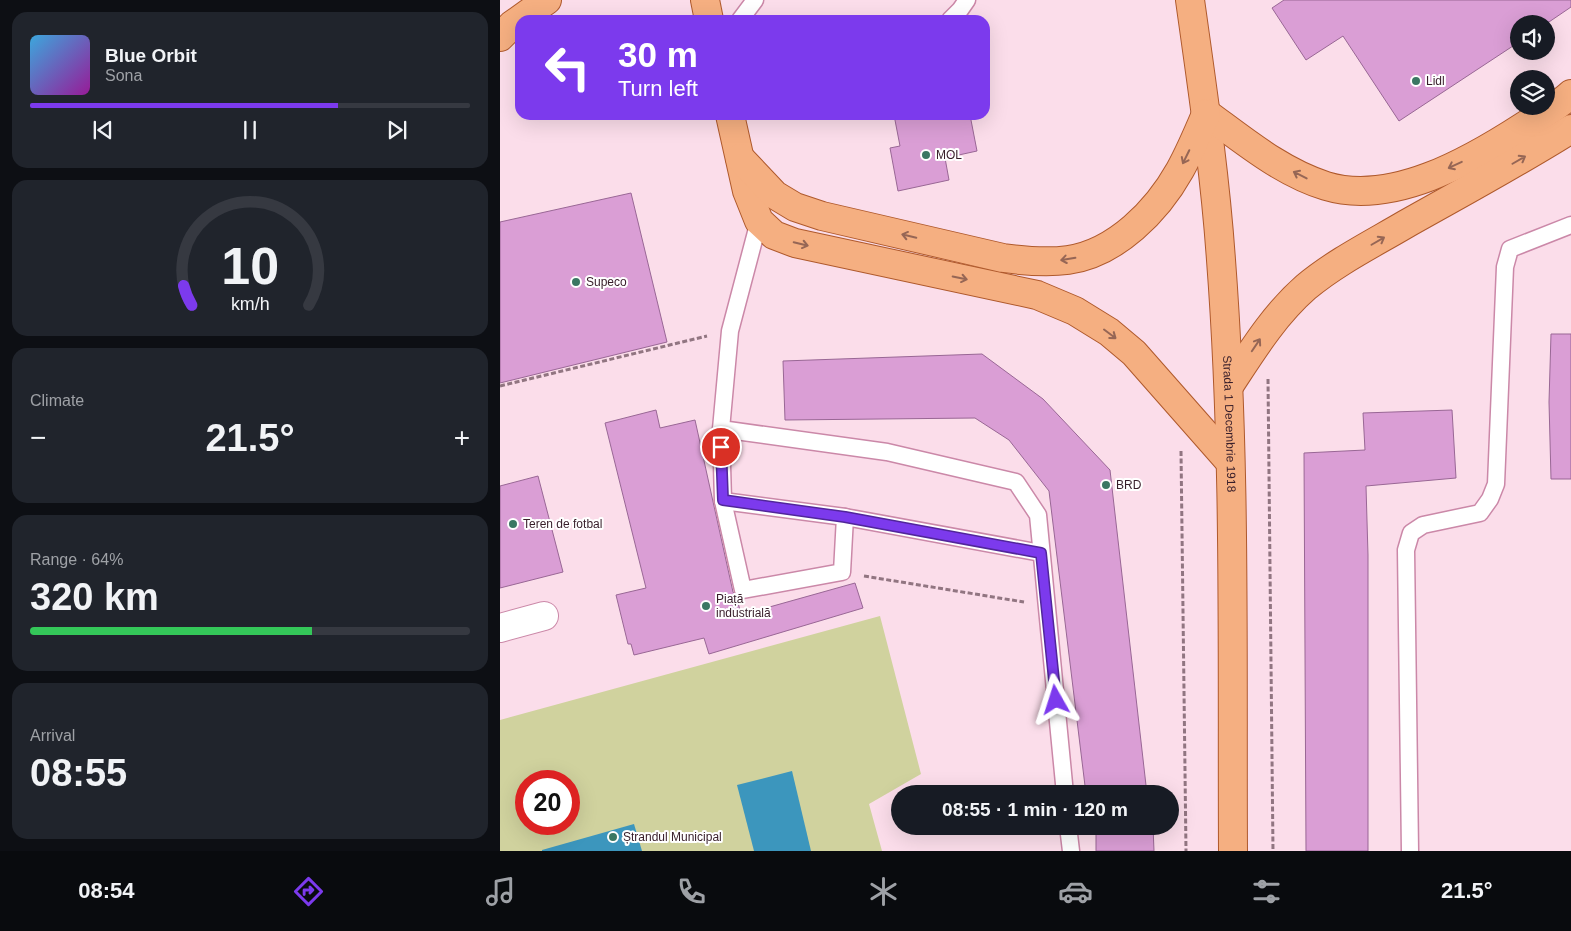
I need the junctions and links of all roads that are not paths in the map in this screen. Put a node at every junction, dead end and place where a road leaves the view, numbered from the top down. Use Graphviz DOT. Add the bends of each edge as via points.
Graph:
graph roads {
  1 [pos="535,0"];
  2 [pos="546,0"];
  3 [pos="756,0"];
  4 [pos="968,0"];
  5 [pos="1190,0"];
  6 [pos="521,15"];
  7 [pos="527,15"];
  8 [pos="744,15"];
  9 [pos="955,15"];
  10 [pos="515,21"];
  11 [pos="506,31"];
  12 [pos="1571,94"];
  13 [pos="1206,113"];
  14 [pos="731,120"];
  15 [pos="1571,129"];
  16 [pos="740,158"];
  17 [pos="759,221"];
  18 [pos="1571,225"];
  19 [pos="1229,386"];
  20 [pos="721,429"];
  21 [pos="1230,462"];
  22 [pos="723,500"];
  23 [pos="845,517"];
  24 [pos="1041,553"];
  25 [pos="544,616"];
  26 [pos="500,628"];
  27 [pos="1064,785"];
  28 [pos="1069,835"];
  29 [pos="1071,851"];
  30 [pos="1233,851"];
  31 [pos="1410,851"];
  1 -- 6 [label="main road"];
  2 -- 7 [label="main road"];
  3 -- 8 [label="lane"];
  4 -- 9 [label="lane"];
  5 -- 13 [label="main road, Strada 1 Decembrie 1918"];
  10 -- 11 [label="main road"];
  12 -- 13 [label="main road, one-way" via="1491,148 1452,168 1374,190 1346,190 1302,177"];
  13 -- 16 [label="main road, one-way" via="1180,171 1151,211 1130,231 1100,251 1069,260 1031,262 1003,258 795,208 775,195"];
  13 -- 19 [label="main road, Strada 1 Decembrie 1918" via="1221,259"];
  14 -- 16 [label="main road"];
  19 -- 15 [label="main road, one-way" via="1268,328 1307,287 1369,246"];
  16 -- 17 [label="main road" via="747,191"];
  17 -- 20 [label="lane" via="730,331"];
  17 -- 21 [label="main road, one-way" via="774,235 795,243 1037,295 1075,311 1109,332 1134,353"];
  18 -- 31 [label="lane" via="1510,249 1505,267 1496,484 1490,499 1480,514 1423,525 1411,534 1406,550"];
  19 -- 21 [label="main road, Strada 1 Decembrie 1918"];
  20 -- 22 [label="lane"];
  20 -- 24 [label="lane" via="887,452 1016,482 1038,515"];
  21 -- 30 [label="main road, Strada 1 Decembrie 1918"];
  22 -- 23 [label="lane"];
  22 -- 23 [label="lane" via="743,590 842,572"];
  23 -- 24 [label="lane"];
  24 -- 27 [label="lane"];
  25 -- 26 [label="street"];
  28 -- 29 [label="lane"];
}
